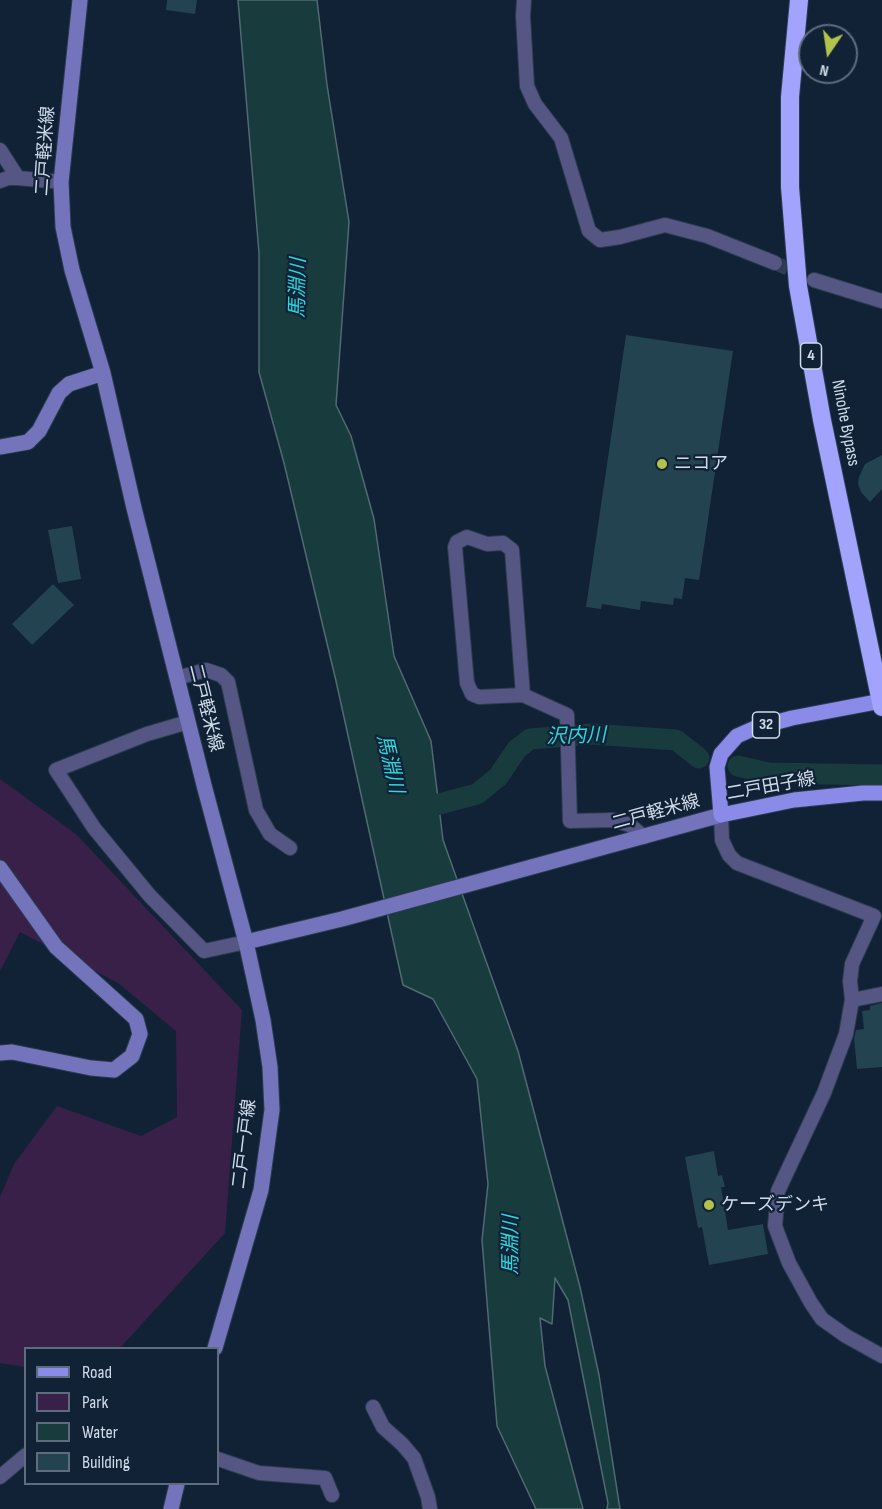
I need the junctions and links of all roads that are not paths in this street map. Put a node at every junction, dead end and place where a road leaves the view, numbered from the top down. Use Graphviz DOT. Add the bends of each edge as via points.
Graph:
graph roads {
  1 [pos="80,0"];
  2 [pos="524,0"];
  3 [pos="799,0"];
  4 [pos="0,150"];
  5 [pos="18,178"];
  6 [pos="0,181"];
  7 [pos="61,182"];
  8 [pos="776,263"];
  9 [pos="814,280"];
  10 [pos="882,301"];
  11 [pos="103,373"];
  12 [pos="0,447"];
  13 [pos="177,678"];
  14 [pos="523,695"];
  15 [pos="881,704"];
  16 [pos="188,722"];
  17 [pos="882,793"];
  18 [pos="722,815"];
  19 [pos="644,837"];
  20 [pos="290,848"];
  21 [pos="0,868"];
  22 [pos="246,942"];
  23 [pos="882,994"];
  24 [pos="852,1000"];
  25 [pos="0,1053"];
  26 [pos="215,1347"];
  27 [pos="882,1356"];
  28 [pos="374,1407"];
  29 [pos="24,1457"];
  30 [pos="219,1459"];
  31 [pos="0,1477"];
  32 [pos="177,1485"];
  33 [pos="332,1495"];
  34 [pos="171,1509"];
  35 [pos="430,1509"];
  1 -- 7 [label="main road, 二戸軽米線"];
  2 -- 8 [label="street" via="527,86 535,104 561,138 589,231 600,240 665,225 707,236"];
  3 -- 15 [label="highway, Ninohe Bypass / 4" via="790,97 790,187 798,286"];
  4 -- 5 [label="street"];
  5 -- 6 [label="street"];
  5 -- 7 [label="street"];
  7 -- 11 [label="main road, 二戸軽米線" via="63,227 70,259"];
  9 -- 10 [label="street"];
  11 -- 12 [label="main road" via="69,384 59,393 39,431 28,442"];
  11 -- 13 [label="main road, 二戸軽米線"];
  13 -- 16 [label="main road, 二戸軽米線"];
  13 -- 20 [label="street" via="206,670 228,682 256,810 270,834"];
  14 -- 14 [label="street" via="512,550 503,543 487,544 467,537 455,547 467,683 472,694 479,697"];
  14 -- 19 [label="street" via="567,716 570,821 613,820 630,825"];
  15 -- 18 [label="main road, 二戸田子線 / 32" via="792,718 737,736 721,754 717,767"];
  16 -- 22 [label="main road, 二戸軽米線"];
  16 -- 22 [label="street" via="56,770 94,828 150,896 204,951"];
  17 -- 18 [label="main road, 二戸田子線" via="794,801"];
  18 -- 19 [label="main road, 二戸軽米線"];
  18 -- 24 [label="street" via="722,840 737,863 874,916 852,964"];
  19 -- 22 [label="main road, 二戸軽米線"];
  21 -- 25 [label="main road" via="56,947 136,1018 140,1034 132,1056 114,1070"];
  22 -- 26 [label="main road, 二戸一戸線" via="263,1020 272,1110 261,1190"];
  23 -- 24 [label="street"];
  24 -- 27 [label="street" via="846,1034 824,1093 778,1191 775,1226 789,1263 822,1319"];
  28 -- 35 [label="street" via="383,1427 414,1458"];
  29 -- 31 [label="street"];
  30 -- 33 [label="street" via="259,1473 325,1478"];
  32 -- 34 [label="main road"];
}
